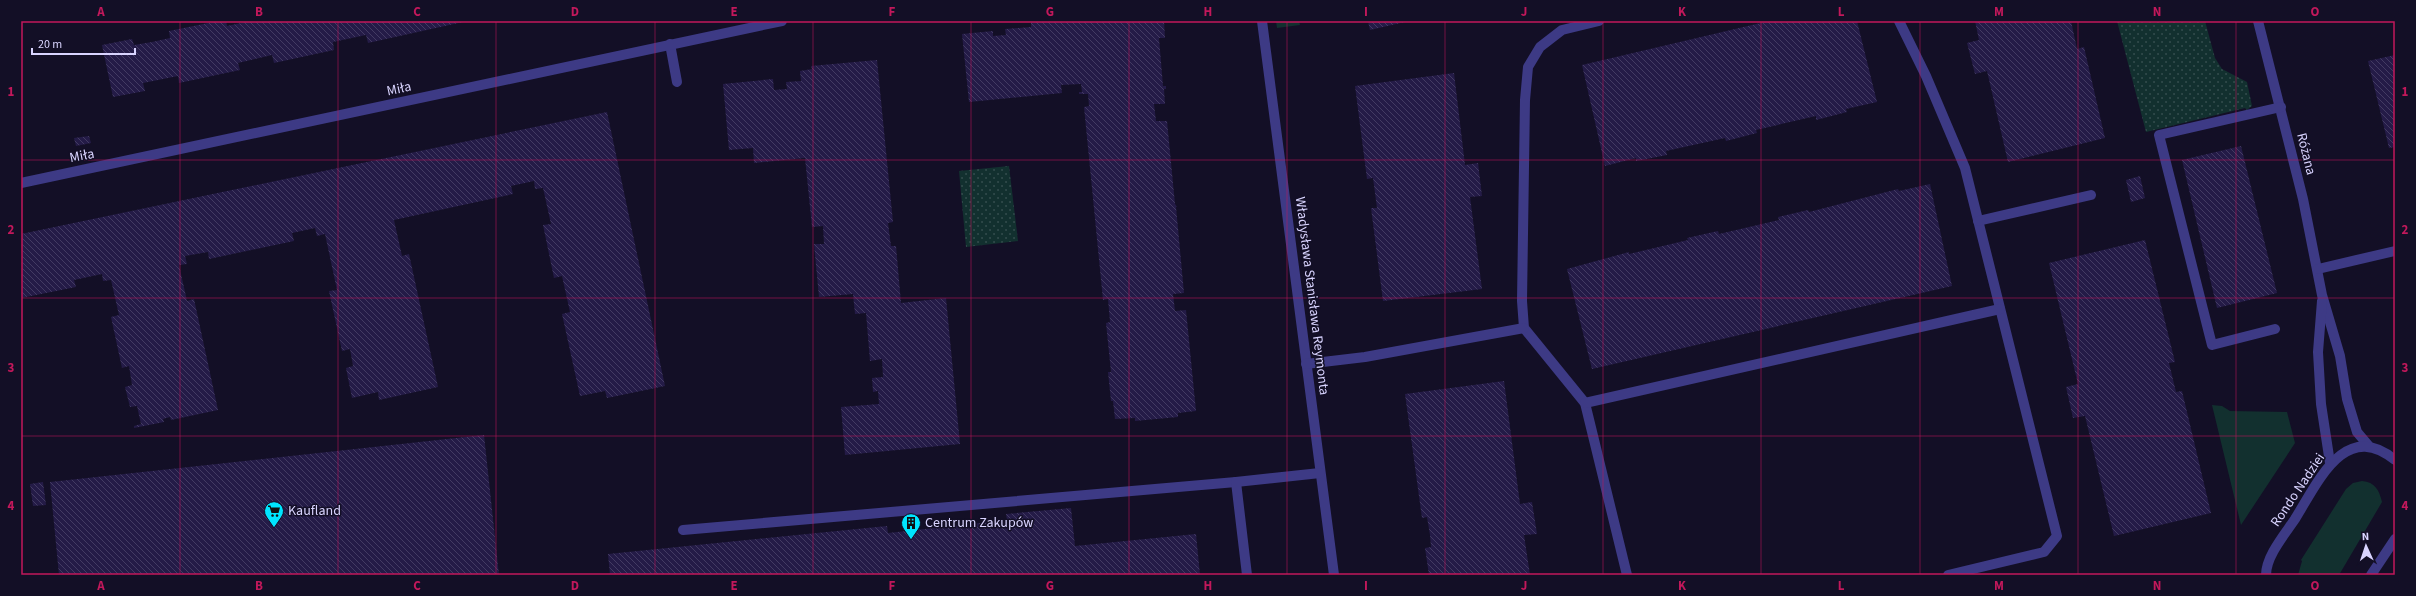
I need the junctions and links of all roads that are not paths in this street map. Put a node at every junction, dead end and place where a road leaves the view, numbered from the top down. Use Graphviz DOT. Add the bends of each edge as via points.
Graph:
graph roads {
  1 [pos="782,21"];
  2 [pos="1262,21"];
  3 [pos="1599,21"];
  4 [pos="1898,21"];
  5 [pos="2258,21"];
  6 [pos="670,44"];
  7 [pos="677,82"];
  8 [pos="2281,108"];
  9 [pos="21,183"];
  10 [pos="2091,195"];
  11 [pos="1978,221"];
  12 [pos="2395,252"];
  13 [pos="2318,269"];
  14 [pos="2322,295"];
  15 [pos="2000,309"];
  16 [pos="1524,328"];
  17 [pos="2275,329"];
  18 [pos="1306,364"];
  19 [pos="1585,403"];
  20 [pos="2368,445"];
  21 [pos="2395,460"];
  22 [pos="2330,463"];
  23 [pos="1320,473"];
  24 [pos="1236,482"];
  25 [pos="683,530"];
  26 [pos="2395,539"];
  27 [pos="2395,556"];
  28 [pos="2380,561"];
  29 [pos="2265,574"];
  30 [pos="1247,575"];
  31 [pos="1334,575"];
  32 [pos="1627,575"];
  33 [pos="1948,575"];
  34 [pos="2371,575"];
  1 -- 6 [label="street, Miła"];
  2 -- 18 [label="street, Władysława Stanisława Reymonta"];
  3 -- 16 [label="street" via="1562,30 1540,47 1528,67 1525,100"];
  4 -- 11 [label="street" via="1926,76 1965,168"];
  5 -- 8 [label="street, Różana"];
  6 -- 7 [label="street"];
  6 -- 9 [label="street, Miła"];
  8 -- 13 [label="street, Różana"];
  8 -- 17 [label="street" via="2159,135 2212,345"];
  10 -- 11 [label="street"];
  11 -- 15 [label="street"];
  12 -- 13 [label="street"];
  13 -- 14 [label="street, Różana"];
  14 -- 20 [label="street, Różana" via="2340,356 2347,400 2357,432"];
  14 -- 22 [label="street, Różana" via="2318,352 2321,404"];
  15 -- 19 [label="street"];
  15 -- 33 [label="street" via="2057,536 2044,552"];
  16 -- 18 [label="street" via="1365,357"];
  16 -- 19 [label="street"];
  18 -- 23 [label="street, Władysława Stanisława Reymonta"];
  19 -- 32 [label="street"];
  20 -- 21 [label="street" via="2383,450"];
  20 -- 22 [label="street, Rondo Nadziei" via="2353,448"];
  22 -- 29 [label="street, Rondo Nadziei" via="2271,556"];
  23 -- 24 [label="street"];
  23 -- 31 [label="street, Władysława Stanisława Reymonta"];
  24 -- 25 [label="street"];
  24 -- 30 [label="street"];
  26 -- 28 [label="street"];
  27 -- 28 [label="street"];
  28 -- 34 [label="street"];
}
